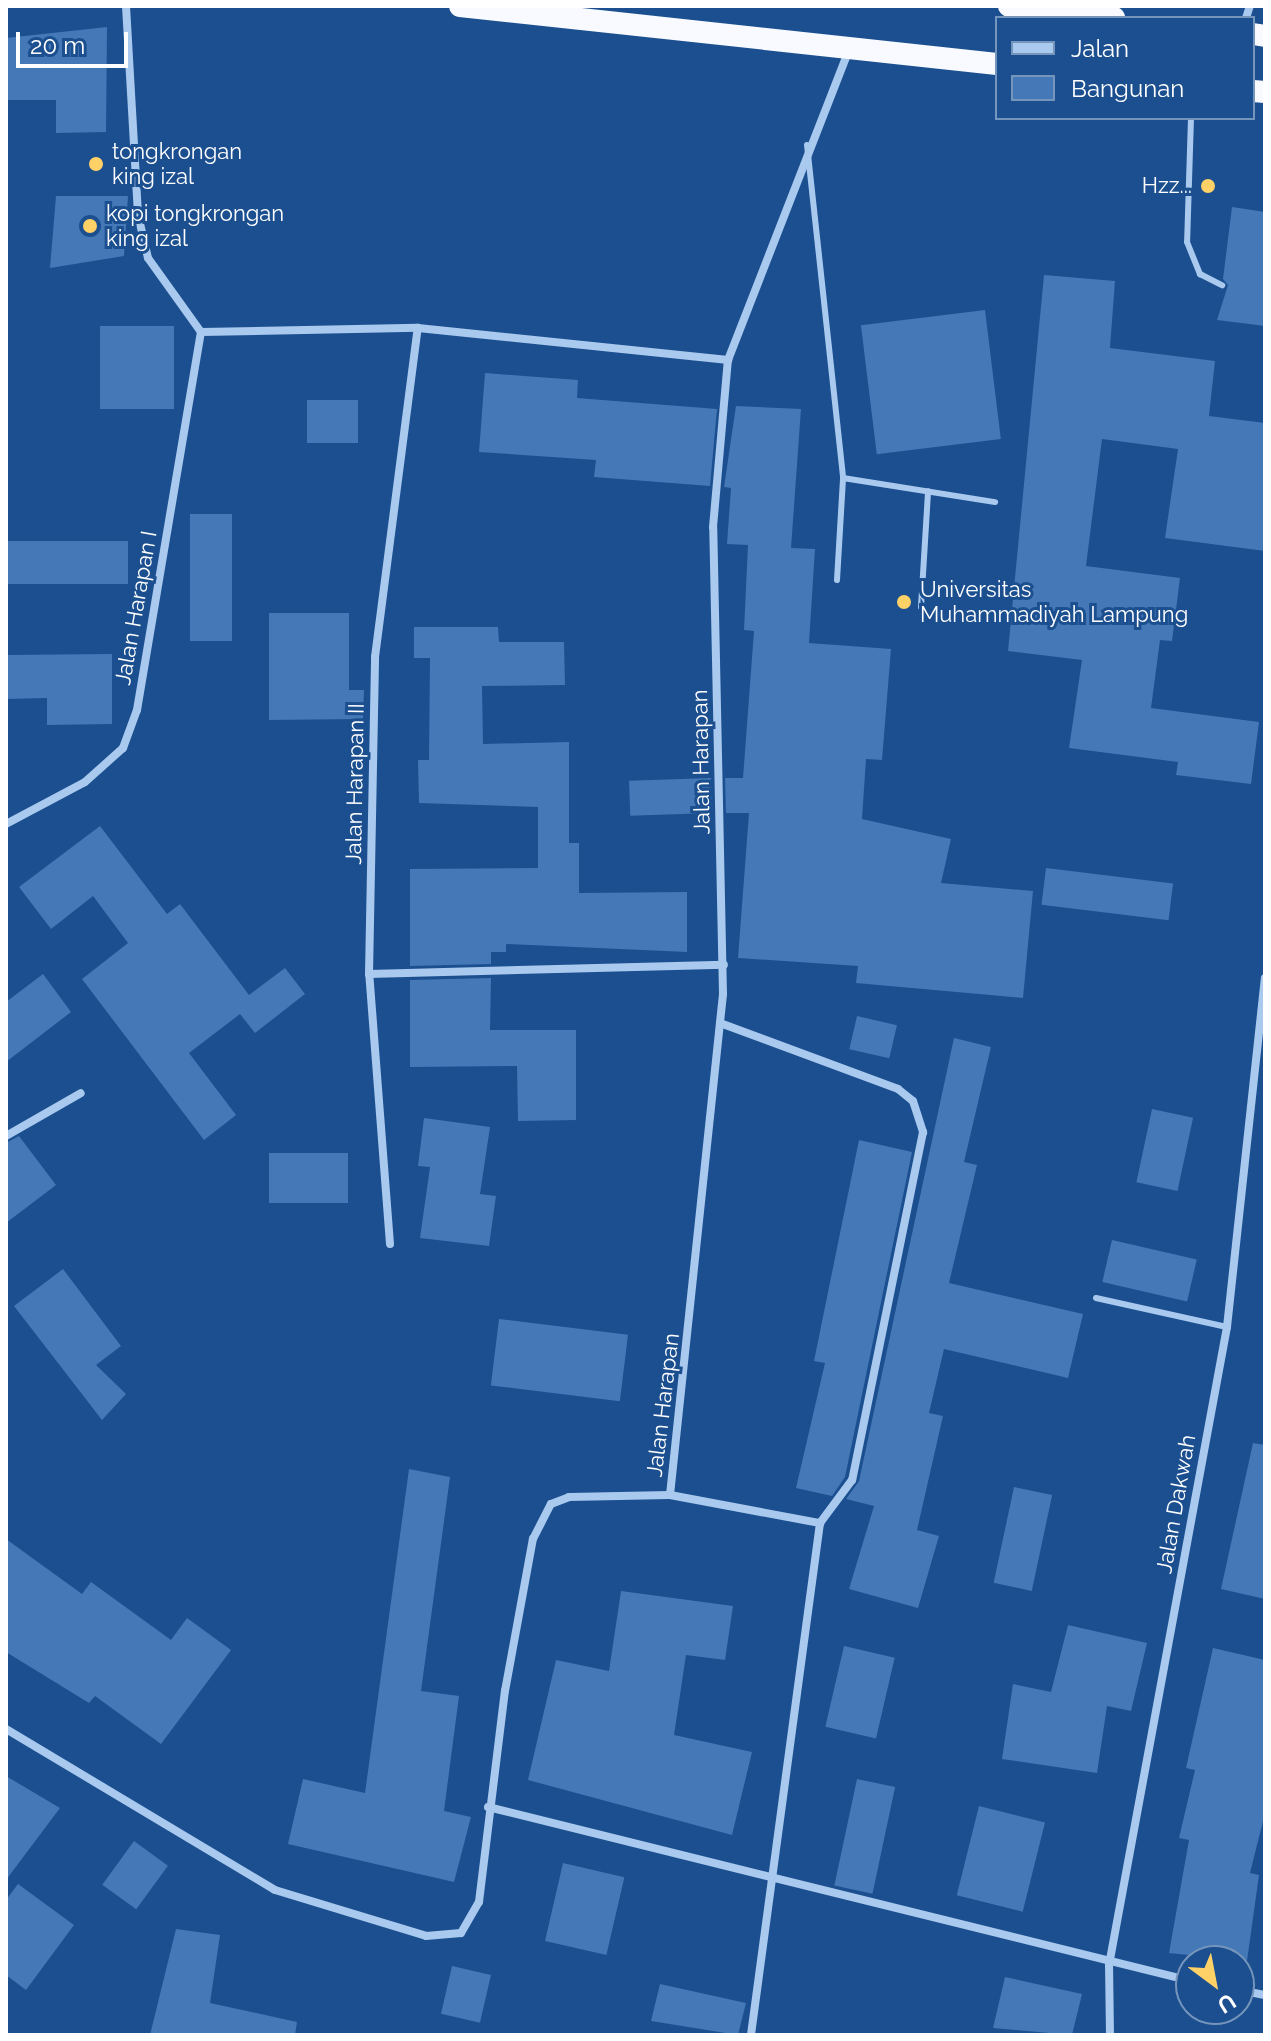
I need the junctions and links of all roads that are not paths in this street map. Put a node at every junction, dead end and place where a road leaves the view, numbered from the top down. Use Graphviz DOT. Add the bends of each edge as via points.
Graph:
graph roads {
  1 [pos="126,6"];
  2 [pos="460,6"];
  3 [pos="1009,6"];
  4 [pos="1070,9"];
  5 [pos="1104,16"];
  6 [pos="850,48"];
  7 [pos="995,64"];
  8 [pos="1191,120"];
  9 [pos="807,145"];
  10 [pos="1222,285"];
  11 [pos="418,328"];
  12 [pos="201,332"];
  13 [pos="728,360"];
  14 [pos="843,478"];
  15 [pos="928,491"];
  16 [pos="995,502"];
  17 [pos="837,580"];
  18 [pos="921,607"];
  19 [pos="6,824"];
  20 [pos="724,965"];
  21 [pos="369,974"];
  22 [pos="1265,978"];
  23 [pos="1263,1005"];
  24 [pos="720,1023"];
  25 [pos="81,1093"];
  26 [pos="6,1136"];
  27 [pos="390,1244"];
  28 [pos="1096,1298"];
  29 [pos="1227,1327"];
  30 [pos="670,1495"];
  31 [pos="820,1523"];
  32 [pos="6,1729"];
  33 [pos="488,1807"];
  34 [pos="767,1877"];
  35 [pos="1109,1965"];
  36 [pos="1175,1978"];
  37 [pos="751,2035"];
  38 [pos="1110,2035"];
  1 -- 12 [label="street" via="138,215 148,258"];
  2 -- 6 [label="highway"];
  3 -- 4 [label="highway"];
  4 -- 5 [label="highway"];
  6 -- 7 [label="highway"];
  6 -- 9 [label="street, Jalan Harapan"];
  8 -- 10 [label="lane" via="1187,242 1200,274"];
  9 -- 13 [label="street, Jalan Harapan"];
  9 -- 14 [label="lane"];
  11 -- 12 [label="street"];
  11 -- 13 [label="street"];
  11 -- 21 [label="street, Jalan Harapan II" via="375,657"];
  12 -- 19 [label="street, Jalan Harapan I" via="137,710 123,748 85,782"];
  13 -- 20 [label="street, Jalan Harapan" via="713,527"];
  14 -- 15 [label="lane"];
  14 -- 17 [label="lane"];
  15 -- 16 [label="lane"];
  15 -- 18 [label="lane"];
  20 -- 21 [label="street"];
  20 -- 24 [label="street, Jalan Harapan"];
  21 -- 27 [label="street, Jalan Harapan II"];
  22 -- 23 [label="street, Jalan Dakwah"];
  23 -- 29 [label="street, Jalan Dakwah"];
  24 -- 30 [label="street, Jalan Harapan"];
  24 -- 31 [label="street" via="898,1089 921,1117 852,1480"];
  25 -- 26 [label="street"];
  28 -- 29 [label="lane"];
  29 -- 35 [label="street, Jalan Dakwah"];
  30 -- 31 [label="street"];
  30 -- 33 [label="street" via="569,1497 541,1517"];
  31 -- 34 [label="street"];
  32 -- 33 [label="street" via="275,1890 426,1936 471,1927"];
  33 -- 34 [label="street"];
  34 -- 35 [label="street"];
  34 -- 37 [label="street"];
  35 -- 36 [label="street"];
  35 -- 38 [label="street, Jalan Dakwah"];
}
